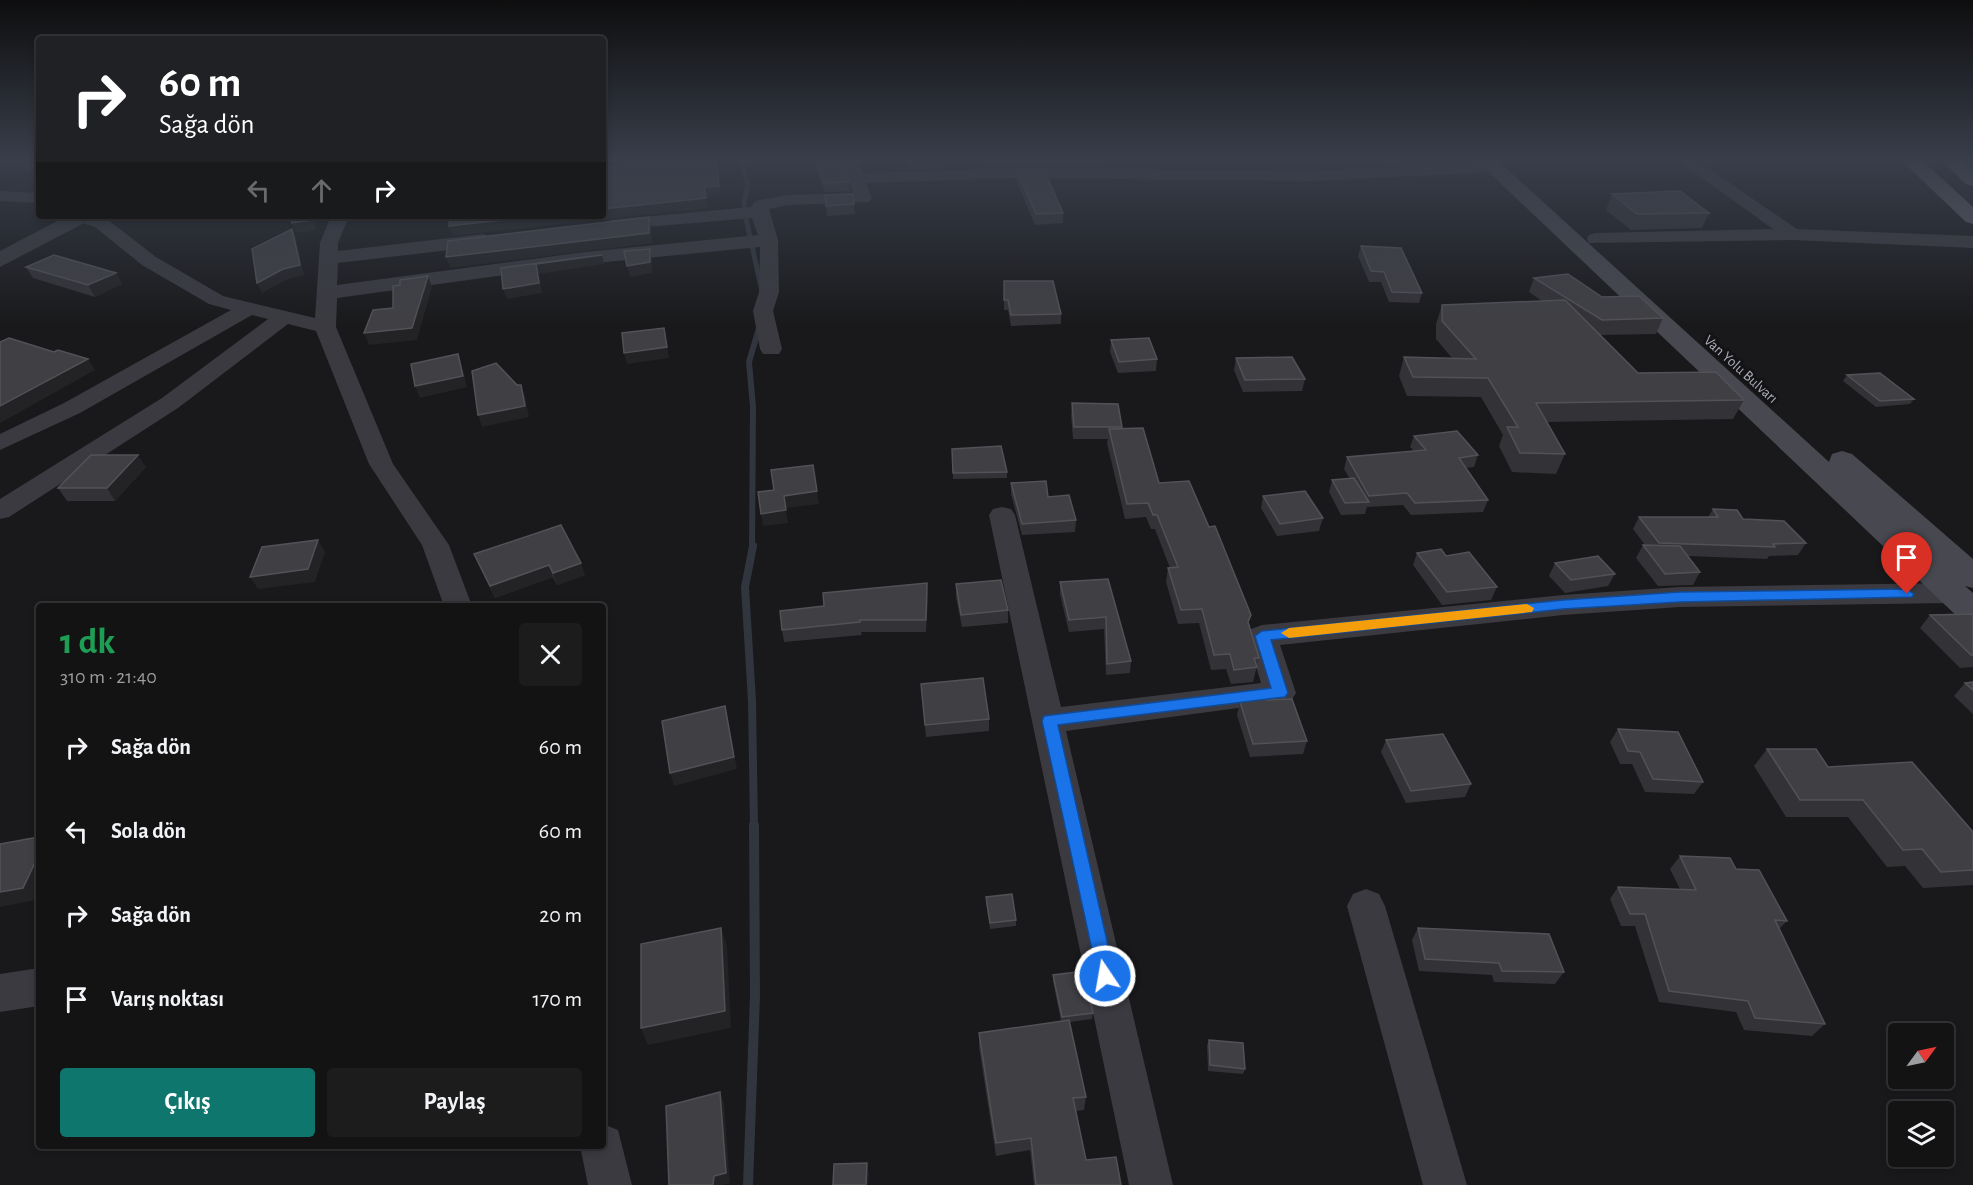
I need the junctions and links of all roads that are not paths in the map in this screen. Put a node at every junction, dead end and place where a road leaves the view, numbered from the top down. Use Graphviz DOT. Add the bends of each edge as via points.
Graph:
graph roads {
  1 [pos="714,215"];
  2 [pos="760,215"];
  3 [pos="1552,215"];
  4 [pos="1565,215"];
  5 [pos="1766,215"];
  6 [pos="70,219"];
  7 [pos="72,219"];
  8 [pos="87,219"];
  9 [pos="339,219"];
  10 [pos="594,227"];
  11 [pos="1793,234"];
  12 [pos="502,238"];
  13 [pos="1596,239"];
  14 [pos="769,240"];
  15 [pos="1973,242"];
  16 [pos="0,250"];
  17 [pos="328,258"];
  18 [pos="0,260"];
  19 [pos="326,293"];
  20 [pos="249,309"];
  21 [pos="283,318"];
  22 [pos="325,327"];
  23 [pos="771,349"];
  24 [pos="0,443"];
  25 [pos="0,511"];
  26 [pos="1002,514"];
  27 [pos="1966,594"];
  28 [pos="457,603"];
  29 [pos="1050,721"];
  30 [pos="1366,906"];
  31 [pos="36,987"];
  32 [pos="0,993"];
  33 [pos="603,1149"];
  34 [pos="610,1185"];
  35 [pos="1151,1185"];
  36 [pos="1445,1185"];
  1 -- 10 [label="street"];
  2 -- 14 [label="street"];
  3 -- 27 [label="main road" via="1687,344"];
  4 -- 13 [label="main road, Van Yolu Bulvarı"];
  5 -- 11 [label="street"];
  6 -- 16 [label="street"];
  7 -- 18 [label="street"];
  8 -- 20 [label="street" via="101,223 149,261 216,300"];
  9 -- 17 [label="street"];
  11 -- 13 [label="street"];
  11 -- 15 [label="street"];
  12 -- 17 [label="street"];
  13 -- 27 [label="main road, Van Yolu Bulvarı"];
  14 -- 19 [label="street" via="562,261"];
  14 -- 23 [label="street" via="769,292 763,311"];
  17 -- 19 [label="street"];
  19 -- 22 [label="street"];
  20 -- 21 [label="street"];
  20 -- 24 [label="street" via="72,408"];
  21 -- 22 [label="street"];
  21 -- 25 [label="street" via="170,403"];
  22 -- 28 [label="street" via="381,464 435,545"];
  26 -- 29 [label="street"];
  27 -- 29 [label="street" via="1680,597 1563,604 1262,636 1280,693"];
  29 -- 35 [label="street"];
  30 -- 36 [label="street"];
  31 -- 32 [label="street"];
  33 -- 34 [label="street"];
}
